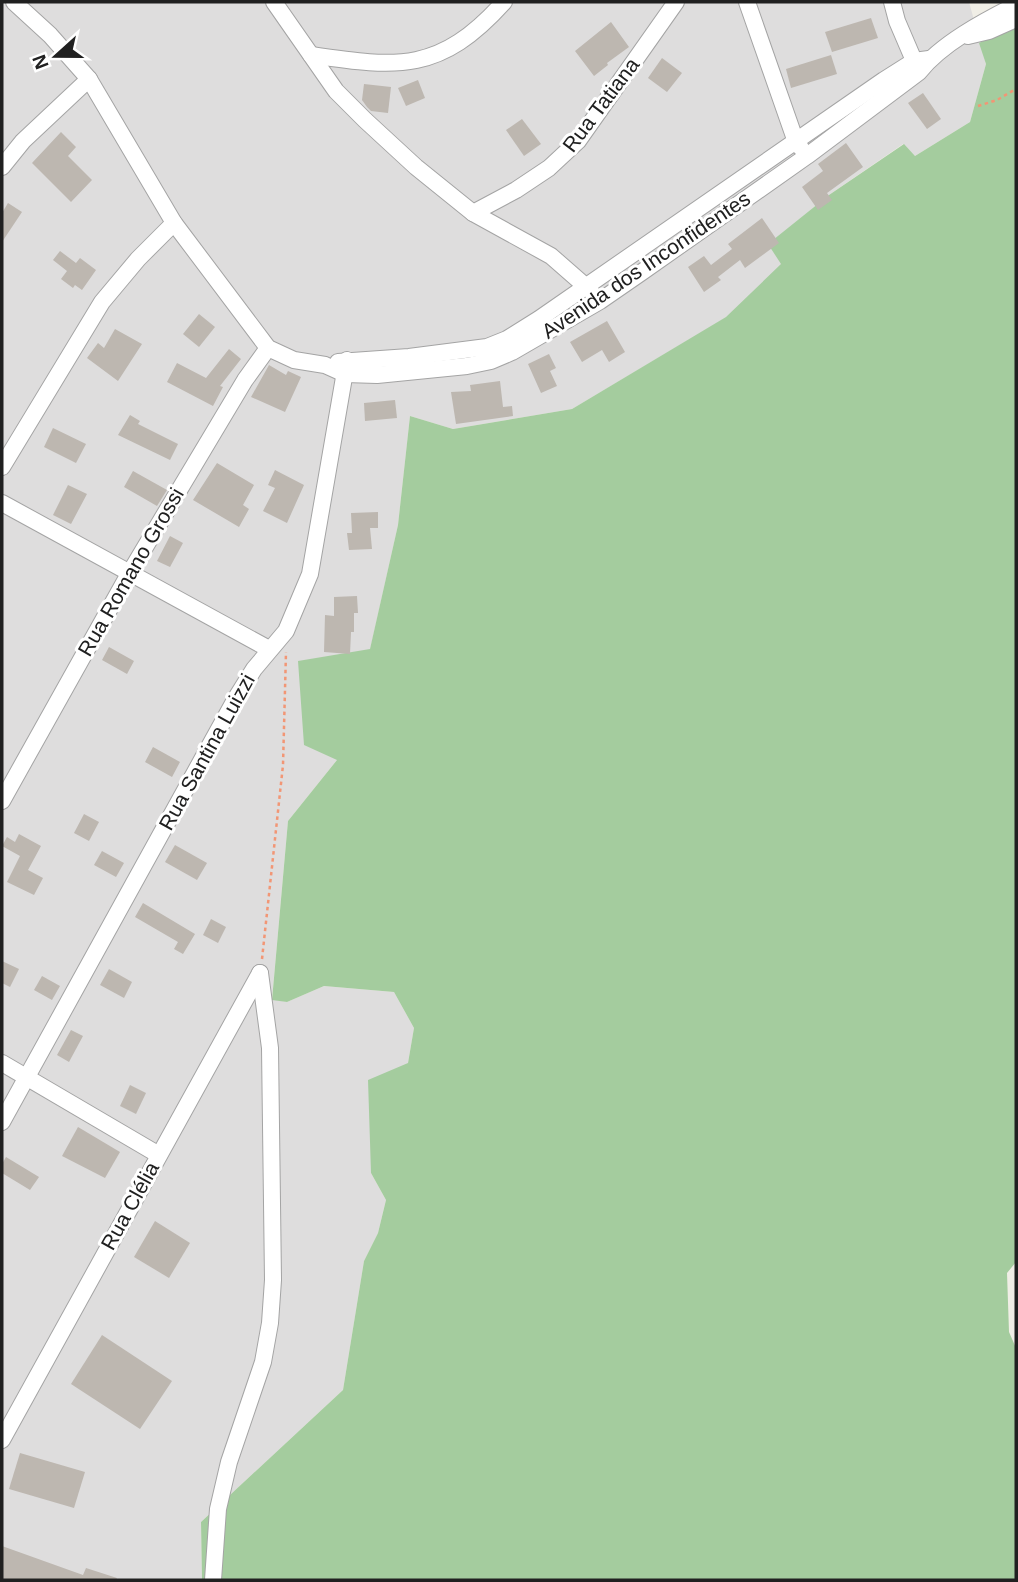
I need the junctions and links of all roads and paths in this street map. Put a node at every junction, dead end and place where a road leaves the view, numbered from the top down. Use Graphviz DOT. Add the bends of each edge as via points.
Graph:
graph roads {
  1 [pos="14,2"];
  2 [pos="274,2"];
  3 [pos="503,2"];
  4 [pos="676,2"];
  5 [pos="747,2"];
  6 [pos="892,2"];
  7 [pos="1016,5"];
  8 [pos="1016,19"];
  9 [pos="962,37"];
  10 [pos="311,55"];
  11 [pos="921,64"];
  12 [pos="89,79"];
  13 [pos="1016,89"];
  14 [pos="978,106"];
  15 [pos="796,142"];
  16 [pos="807,156"];
  17 [pos="2,167"];
  18 [pos="473,213"];
  19 [pos="174,223"];
  20 [pos="586,286"];
  21 [pos="600,301"];
  22 [pos="268,348"];
  23 [pos="346,367"];
  24 [pos="2,467"];
  25 [pos="2,503"];
  26 [pos="129,574"];
  27 [pos="286,631"];
  28 [pos="269,649"];
  29 [pos="2,801"];
  30 [pos="260,974"];
  31 [pos="2,1063"];
  32 [pos="27,1077"];
  33 [pos="2,1122"];
  34 [pos="159,1155"];
  35 [pos="2,1440"];
  36 [pos="213,1580"];
  1 -- 12 [label="street"];
  2 -- 10 [label="street"];
  3 -- 10 [label="street" via="467,38 416,60 364,63"];
  4 -- 18 [label="street, Rua Tatiana" via="578,141 549,168"];
  5 -- 15 [label="street"];
  6 -- 11 [label="street" via="897,21"];
  7 -- 9 [label="street, Avenida dos Inconfidentes"];
  8 -- 9 [label="street, Avenida dos Inconfidentes"];
  9 -- 11 [label="street, Avenida dos Inconfidentes"];
  10 -- 18 [label="street" via="336,91 365,120"];
  11 -- 15 [label="street, Avenida dos Inconfidentes"];
  11 -- 16 [label="street, Avenida dos Inconfidentes"];
  12 -- 17 [label="street"];
  12 -- 19 [label="street"];
  13 -- 14 [label="path"];
  15 -- 16 [label="street"];
  15 -- 20 [label="street, Avenida dos Inconfidentes"];
  16 -- 21 [label="street, Avenida dos Inconfidentes"];
  18 -- 20 [label="street" via="551,256"];
  19 -- 22 [label="street"];
  19 -- 24 [label="street" via="102,302"];
  20 -- 21 [label="street"];
  20 -- 23 [label="street, Avenida dos Inconfidentes" via="507,339 487,347"];
  21 -- 23 [label="street, Avenida dos Inconfidentes" via="491,361 377,375"];
  22 -- 23 [label="street, Avenida dos Inconfidentes" via="294,360"];
  22 -- 26 [label="street, Rua Romano Grossi"];
  23 -- 27 [label="street, Rua Santina Luizzi" via="310,574"];
  25 -- 26 [label="street"];
  26 -- 28 [label="street"];
  26 -- 29 [label="street, Rua Romano Grossi"];
  27 -- 28 [label="street, Rua Santina Luizzi"];
  27 -- 30 [label="path" via="283,765"];
  28 -- 32 [label="street, Rua Santina Luizzi" via="236,698"];
  30 -- 34 [label="street, Rua Clélia"];
  30 -- 36 [label="street" via="270,1048 270,1312 264,1362 229,1462 218,1509"];
  31 -- 32 [label="street"];
  32 -- 33 [label="street, Rua Santina Luizzi"];
  32 -- 34 [label="street"];
  34 -- 35 [label="street, Rua Clélia"];
}
